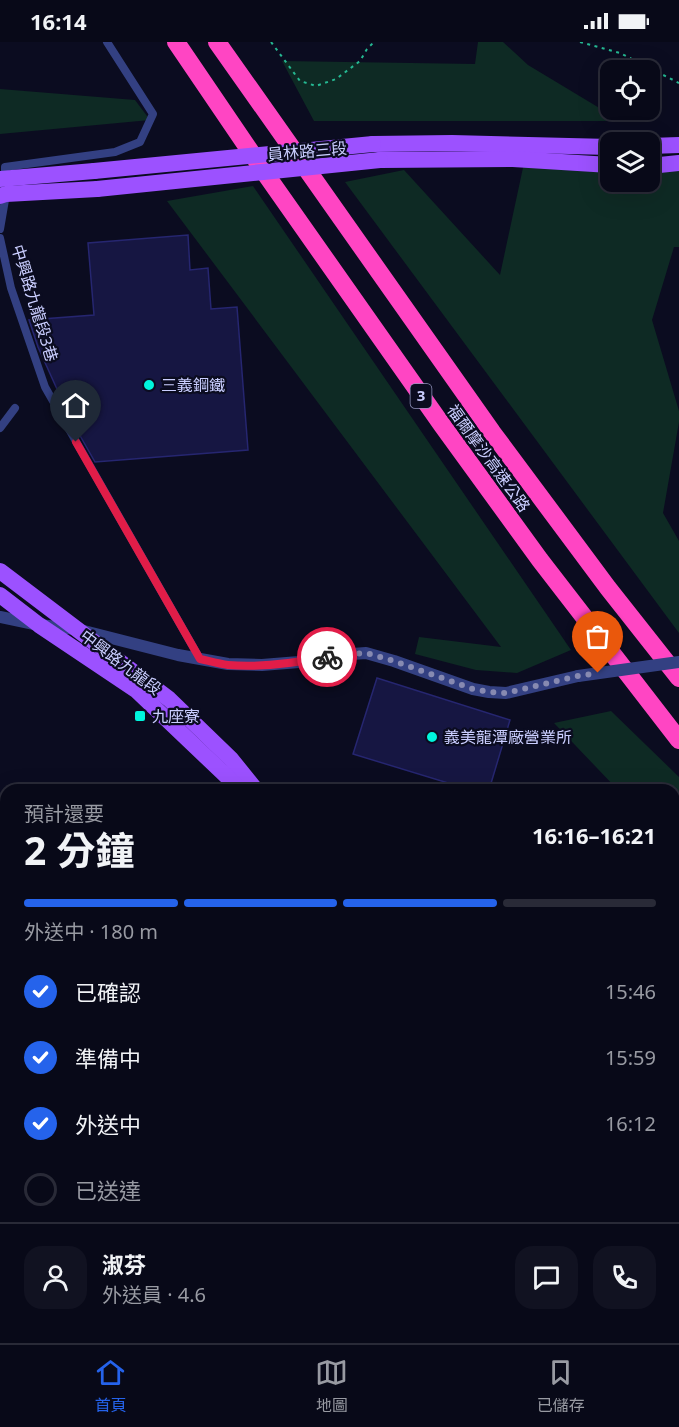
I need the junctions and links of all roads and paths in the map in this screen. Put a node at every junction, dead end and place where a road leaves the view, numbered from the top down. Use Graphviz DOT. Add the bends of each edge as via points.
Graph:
graph roads {
  1 [pos="107,42"];
  2 [pos="177,42"];
  3 [pos="217,42"];
  4 [pos="271,42"];
  5 [pos="374,42"];
  6 [pos="579,42"];
  7 [pos="679,83"];
  8 [pos="679,145"];
  9 [pos="660,146"];
  10 [pos="600,147"];
  11 [pos="377,152"];
  12 [pos="679,163"];
  13 [pos="600,164"];
  14 [pos="660,165"];
  15 [pos="3,187"];
  16 [pos="0,229"];
  17 [pos="0,238"];
  18 [pos="15,408"];
  19 [pos="0,428"];
  20 [pos="0,571"];
  21 [pos="0,595"];
  22 [pos="0,617"];
  23 [pos="39,625"];
  24 [pos="76,629"];
  25 [pos="200,659"];
  26 [pos="679,662"];
  27 [pos="679,678"];
  28 [pos="679,740"];
  29 [pos="235,784"];
  30 [pos="251,784"];
  1 -- 15 [label="lane" via="153,114 140,142 115,152 5,167"];
  2 -- 28 [label="highway, 福爾摩沙高速公路 / 3" via="442,425"];
  3 -- 27 [label="highway, 福爾摩沙高速公路 / 3" via="492,432"];
  4 -- 5 [label="path" via="300,81 316,86 336,79 360,61"];
  6 -- 7 [label="path" via="620,53"];
  8 -- 9 [label="main road"];
  10 -- 11 [label="main road, 員林路三段" via="452,143"];
  11 -- 13 [label="main road, 員林路三段"];
  11 -- 15 [label="main road, 員林路三段, bridge" via="94,171"];
  11 -- 15 [label="main road, 員林路三段, bridge" via="97,189"];
  12 -- 14 [label="main road"];
  15 -- 16 [label="lane, 中興路九龍段3巷"];
  17 -- 25 [label="lane, 中興路九龍段3巷" via="11,288 45,387"];
  18 -- 19 [label="lane"];
  20 -- 24 [label="main road, 中興路九龍段"];
  21 -- 23 [label="main road, 中興路九龍段"];
  22 -- 23 [label="street"];
  23 -- 24 [label="street"];
  23 -- 29 [label="main road, 中興路九龍段" via="136,690"];
  24 -- 25 [label="street"];
  24 -- 30 [label="main road, 中興路九龍段" via="169,699"];
  25 -- 26 [label="street, bridge" via="262,665 366,653 473,689 506,693 578,676"];
}
